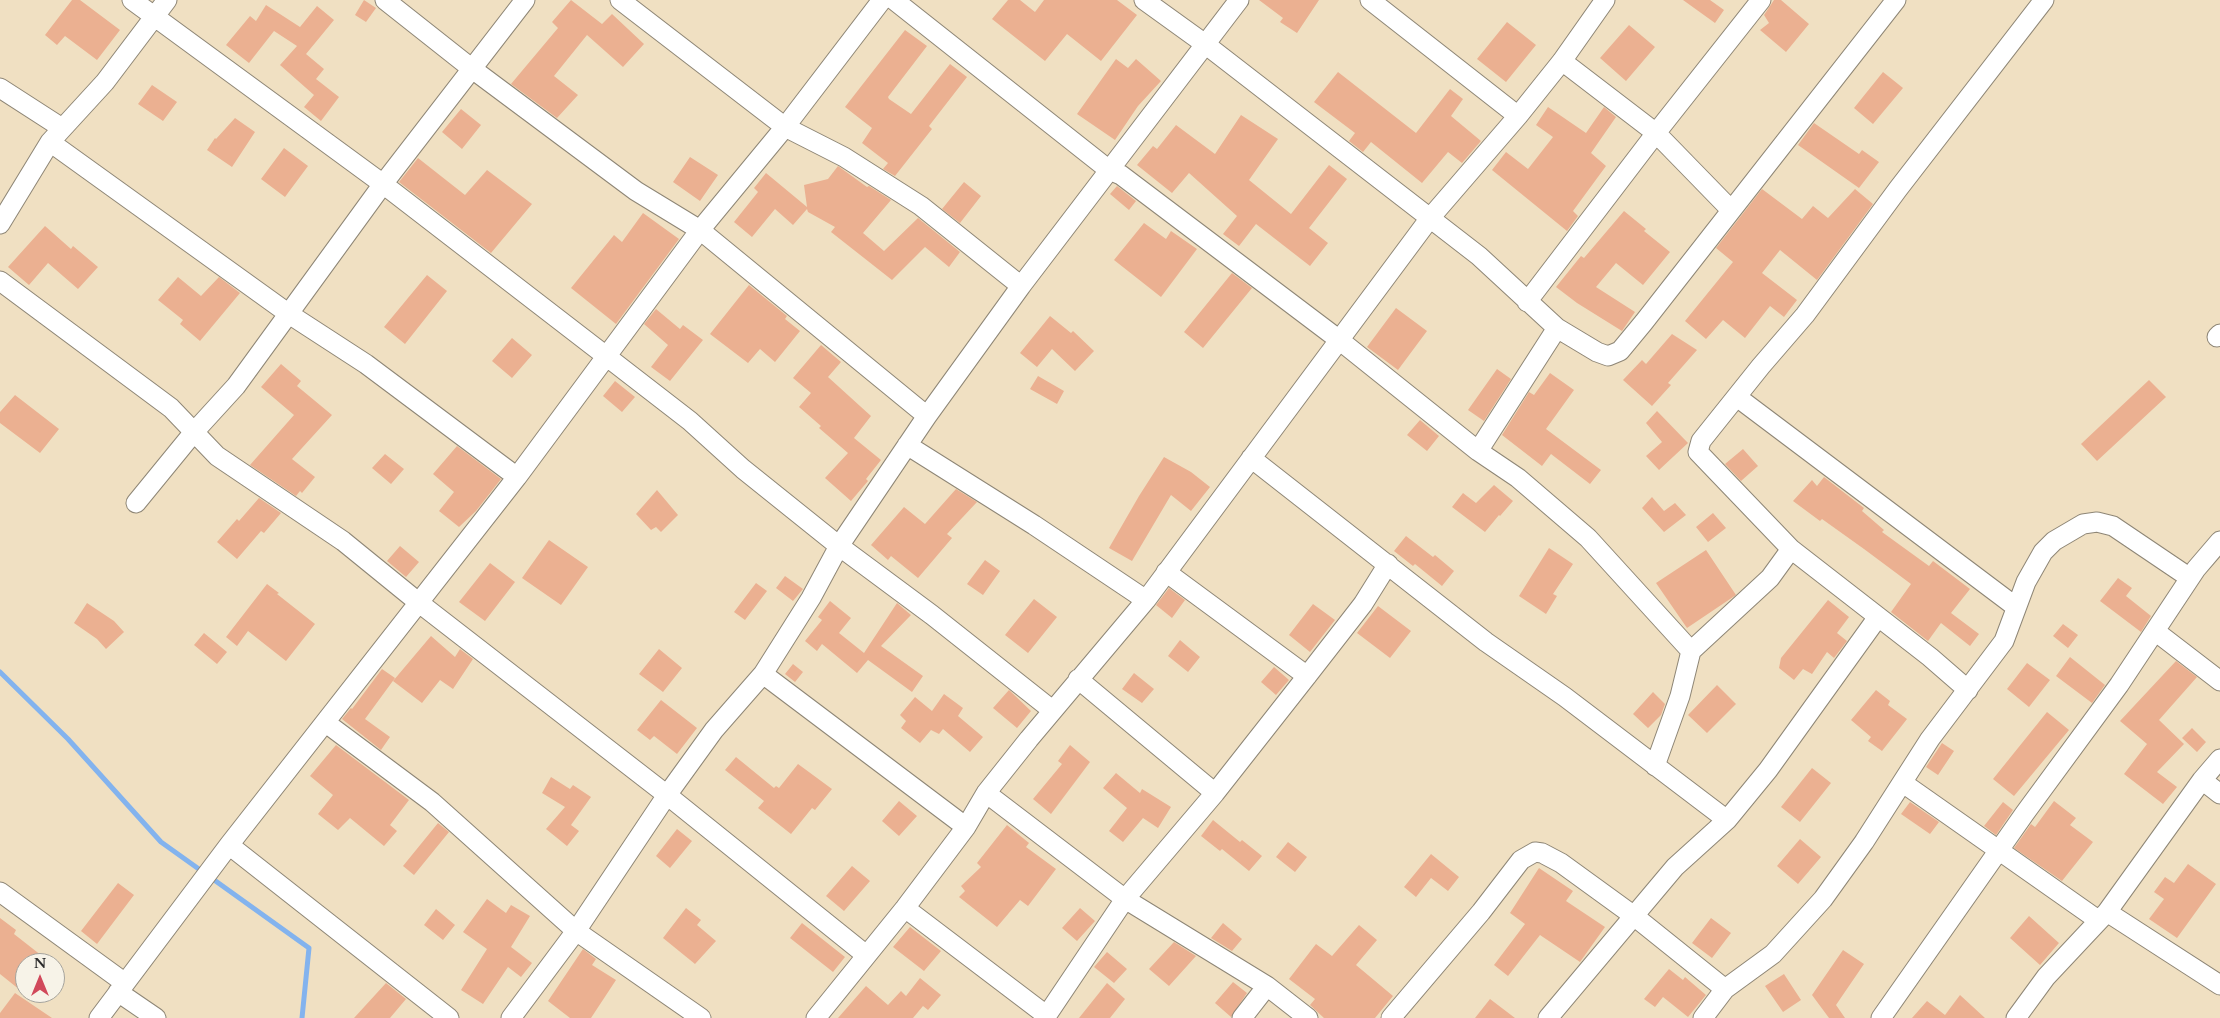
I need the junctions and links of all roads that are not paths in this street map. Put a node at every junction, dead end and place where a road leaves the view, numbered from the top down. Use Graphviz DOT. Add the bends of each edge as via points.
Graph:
graph roads {
  1 [pos="132,0"];
  2 [pos="167,0"];
  3 [pos="385,0"];
  4 [pos="525,0"];
  5 [pos="620,0"];
  6 [pos="882,0"];
  7 [pos="894,0"];
  8 [pos="1144,0"];
  9 [pos="1240,0"];
  10 [pos="1370,0"];
  11 [pos="1605,0"];
  12 [pos="1761,0"];
  13 [pos="1896,0"];
  14 [pos="2044,0"];
  15 [pos="154,17"];
  16 [pos="1205,44"];
  17 [pos="1562,61"];
  18 [pos="471,68"];
  19 [pos="0,88"];
  20 [pos="1518,116"];
  21 [pos="785,127"];
  22 [pos="1656,132"];
  23 [pos="56,135"];
  24 [pos="1109,170"];
  25 [pos="383,184"];
  26 [pos="1731,210"];
  27 [pos="1430,218"];
  28 [pos="0,224"];
  29 [pos="700,230"];
  30 [pos="0,281"];
  31 [pos="1021,286"];
  32 [pos="1527,302"];
  33 [pos="289,314"];
  34 [pos="1557,328"];
  35 [pos="1338,339"];
  36 [pos="606,356"];
  37 [pos="1737,398"];
  38 [pos="927,416"];
  39 [pos="194,432"];
  40 [pos="907,445"];
  41 [pos="1478,451"];
  42 [pos="1250,458"];
  43 [pos="517,477"];
  44 [pos="136,503"];
  45 [pos="2220,540"];
  46 [pos="840,546"];
  47 [pos="1791,548"];
  48 [pos="1388,564"];
  49 [pos="1166,572"];
  50 [pos="2190,578"];
  51 [pos="1146,600"];
  52 [pos="418,602"];
  53 [pos="2016,607"];
  54 [pos="1878,616"];
  55 [pos="2155,631"];
  56 [pos="1691,651"];
  57 [pos="763,674"];
  58 [pos="1307,676"];
  59 [pos="1078,680"];
  60 [pos="2220,681"];
  61 [pos="1968,690"];
  62 [pos="1052,710"];
  63 [pos="326,723"];
  64 [pos="2220,759"];
  65 [pos="1655,766"];
  66 [pos="2202,780"];
  67 [pos="1903,783"];
  68 [pos="986,793"];
  69 [pos="1215,793"];
  70 [pos="668,794"];
  71 [pos="2220,794"];
  72 [pos="1727,820"];
  73 [pos="966,826"];
  74 [pos="229,845"];
  75 [pos="1999,852"];
  76 [pos="0,892"];
  77 [pos="1126,899"];
  78 [pos="905,908"];
  79 [pos="1634,916"];
  80 [pos="2103,916"];
  81 [pos="576,931"];
  82 [pos="866,955"];
  83 [pos="2220,985"];
  84 [pos="1267,986"];
  85 [pos="122,988"];
  86 [pos="1725,989"];
  87 [pos="1045,1017"];
  88 [pos="99,1018"];
  89 [pos="156,1018"];
  90 [pos="450,1018"];
  91 [pos="511,1018"];
  92 [pos="700,1018"];
  93 [pos="816,1018"];
  94 [pos="1242,1018"];
  95 [pos="1308,1018"];
  96 [pos="1391,1018"];
  97 [pos="1548,1018"];
  98 [pos="1703,1018"];
  99 [pos="1880,1018"];
  100 [pos="2016,1018"];
  1 -- 15 [label="street"];
  2 -- 15 [label="street"];
  3 -- 18 [label="street"];
  4 -- 18 [label="street"];
  5 -- 21 [label="street"];
  6 -- 21 [label="street"];
  7 -- 24 [label="street"];
  8 -- 16 [label="street"];
  9 -- 16 [label="street"];
  10 -- 20 [label="street"];
  11 -- 17 [label="street"];
  12 -- 22 [label="street"];
  13 -- 26 [label="street"];
  14 -- 37 [label="street" via="1805,315"];
  15 -- 23 [label="street" via="105,82"];
  15 -- 25 [label="street"];
  16 -- 24 [label="street"];
  16 -- 27 [label="street"];
  17 -- 20 [label="street"];
  17 -- 22 [label="street"];
  18 -- 25 [label="street"];
  18 -- 29 [label="street" via="636,191"];
  19 -- 23 [label="street"];
  20 -- 27 [label="street"];
  21 -- 29 [label="street"];
  21 -- 31 [label="street" via="844,157 921,206"];
  22 -- 26 [label="street"];
  22 -- 32 [label="street"];
  23 -- 28 [label="street"];
  23 -- 33 [label="street"];
  24 -- 31 [label="street"];
  24 -- 35 [label="street" via="1122,175"];
  25 -- 33 [label="street"];
  25 -- 36 [label="street"];
  26 -- 34 [label="street" via="1620,351 1608,356 1597,352"];
  27 -- 32 [label="street" via="1479,256"];
  27 -- 35 [label="street"];
  29 -- 36 [label="street"];
  29 -- 38 [label="street"];
  30 -- 39 [label="street" via="171,408"];
  31 -- 38 [label="street"];
  32 -- 34 [label="street"];
  33 -- 39 [label="street" via="236,386"];
  33 -- 43 [label="street" via="366,364"];
  34 -- 41 [label="street"];
  35 -- 41 [label="street"];
  35 -- 42 [label="street"];
  36 -- 43 [label="street"];
  36 -- 46 [label="street"];
  37 -- 47 [label="street" via="1701,441 1698,452"];
  37 -- 53 [label="street"];
  38 -- 40 [label="street"];
  39 -- 44 [label="street"];
  39 -- 52 [label="street" via="217,456 343,541"];
  40 -- 46 [label="street"];
  40 -- 51 [label="street"];
  41 -- 56 [label="street" via="1518,478 1588,538"];
  42 -- 48 [label="street"];
  42 -- 49 [label="street"];
  43 -- 52 [label="street"];
  45 -- 50 [label="street"];
  46 -- 57 [label="street"];
  46 -- 62 [label="street"];
  47 -- 54 [label="street"];
  47 -- 56 [label="street" via="1770,578"];
  48 -- 58 [label="street" via="1363,604"];
  48 -- 65 [label="street" via="1486,642"];
  49 -- 51 [label="street"];
  49 -- 58 [label="street"];
  50 -- 53 [label="street" via="2113,526 2097,522 2083,524 2054,541 2043,552"];
  50 -- 55 [label="street"];
  51 -- 59 [label="street"];
  52 -- 63 [label="street"];
  52 -- 70 [label="street"];
  53 -- 61 [label="street" via="2004,641"];
  54 -- 61 [label="street"];
  54 -- 72 [label="street" via="1768,770"];
  55 -- 60 [label="street"];
  55 -- 75 [label="street"];
  56 -- 65 [label="street" via="1680,696"];
  57 -- 70 [label="street" via="714,730"];
  57 -- 73 [label="street"];
  58 -- 69 [label="street"];
  59 -- 62 [label="street"];
  59 -- 69 [label="street"];
  61 -- 67 [label="street" via="1930,739"];
  62 -- 68 [label="street"];
  63 -- 74 [label="street"];
  63 -- 81 [label="street" via="432,802"];
  64 -- 66 [label="street"];
  65 -- 72 [label="street"];
  66 -- 71 [label="street"];
  66 -- 80 [label="street"];
  67 -- 75 [label="street"];
  67 -- 86 [label="street" via="1823,899 1773,954"];
  68 -- 73 [label="street"];
  68 -- 77 [label="street"];
  69 -- 77 [label="street"];
  70 -- 81 [label="street"];
  70 -- 82 [label="street"];
  72 -- 79 [label="street" via="1675,867"];
  73 -- 78 [label="street"];
  74 -- 85 [label="street"];
  74 -- 90 [label="street"];
  75 -- 80 [label="street"];
  75 -- 99 [label="street"];
  76 -- 85 [label="street"];
  77 -- 84 [label="street"];
  77 -- 87 [label="street"];
  78 -- 82 [label="street"];
  78 -- 87 [label="street"];
  79 -- 86 [label="street"];
  79 -- 96 [label="street" via="1561,862 1535,852 1521,860"];
  79 -- 97 [label="street"];
  80 -- 83 [label="street"];
  80 -- 100 [label="street" via="2046,977"];
  81 -- 91 [label="street"];
  81 -- 92 [label="street"];
  82 -- 93 [label="street"];
  84 -- 94 [label="street"];
  84 -- 95 [label="street"];
  85 -- 88 [label="street"];
  85 -- 89 [label="street"];
  86 -- 98 [label="street"];
}
